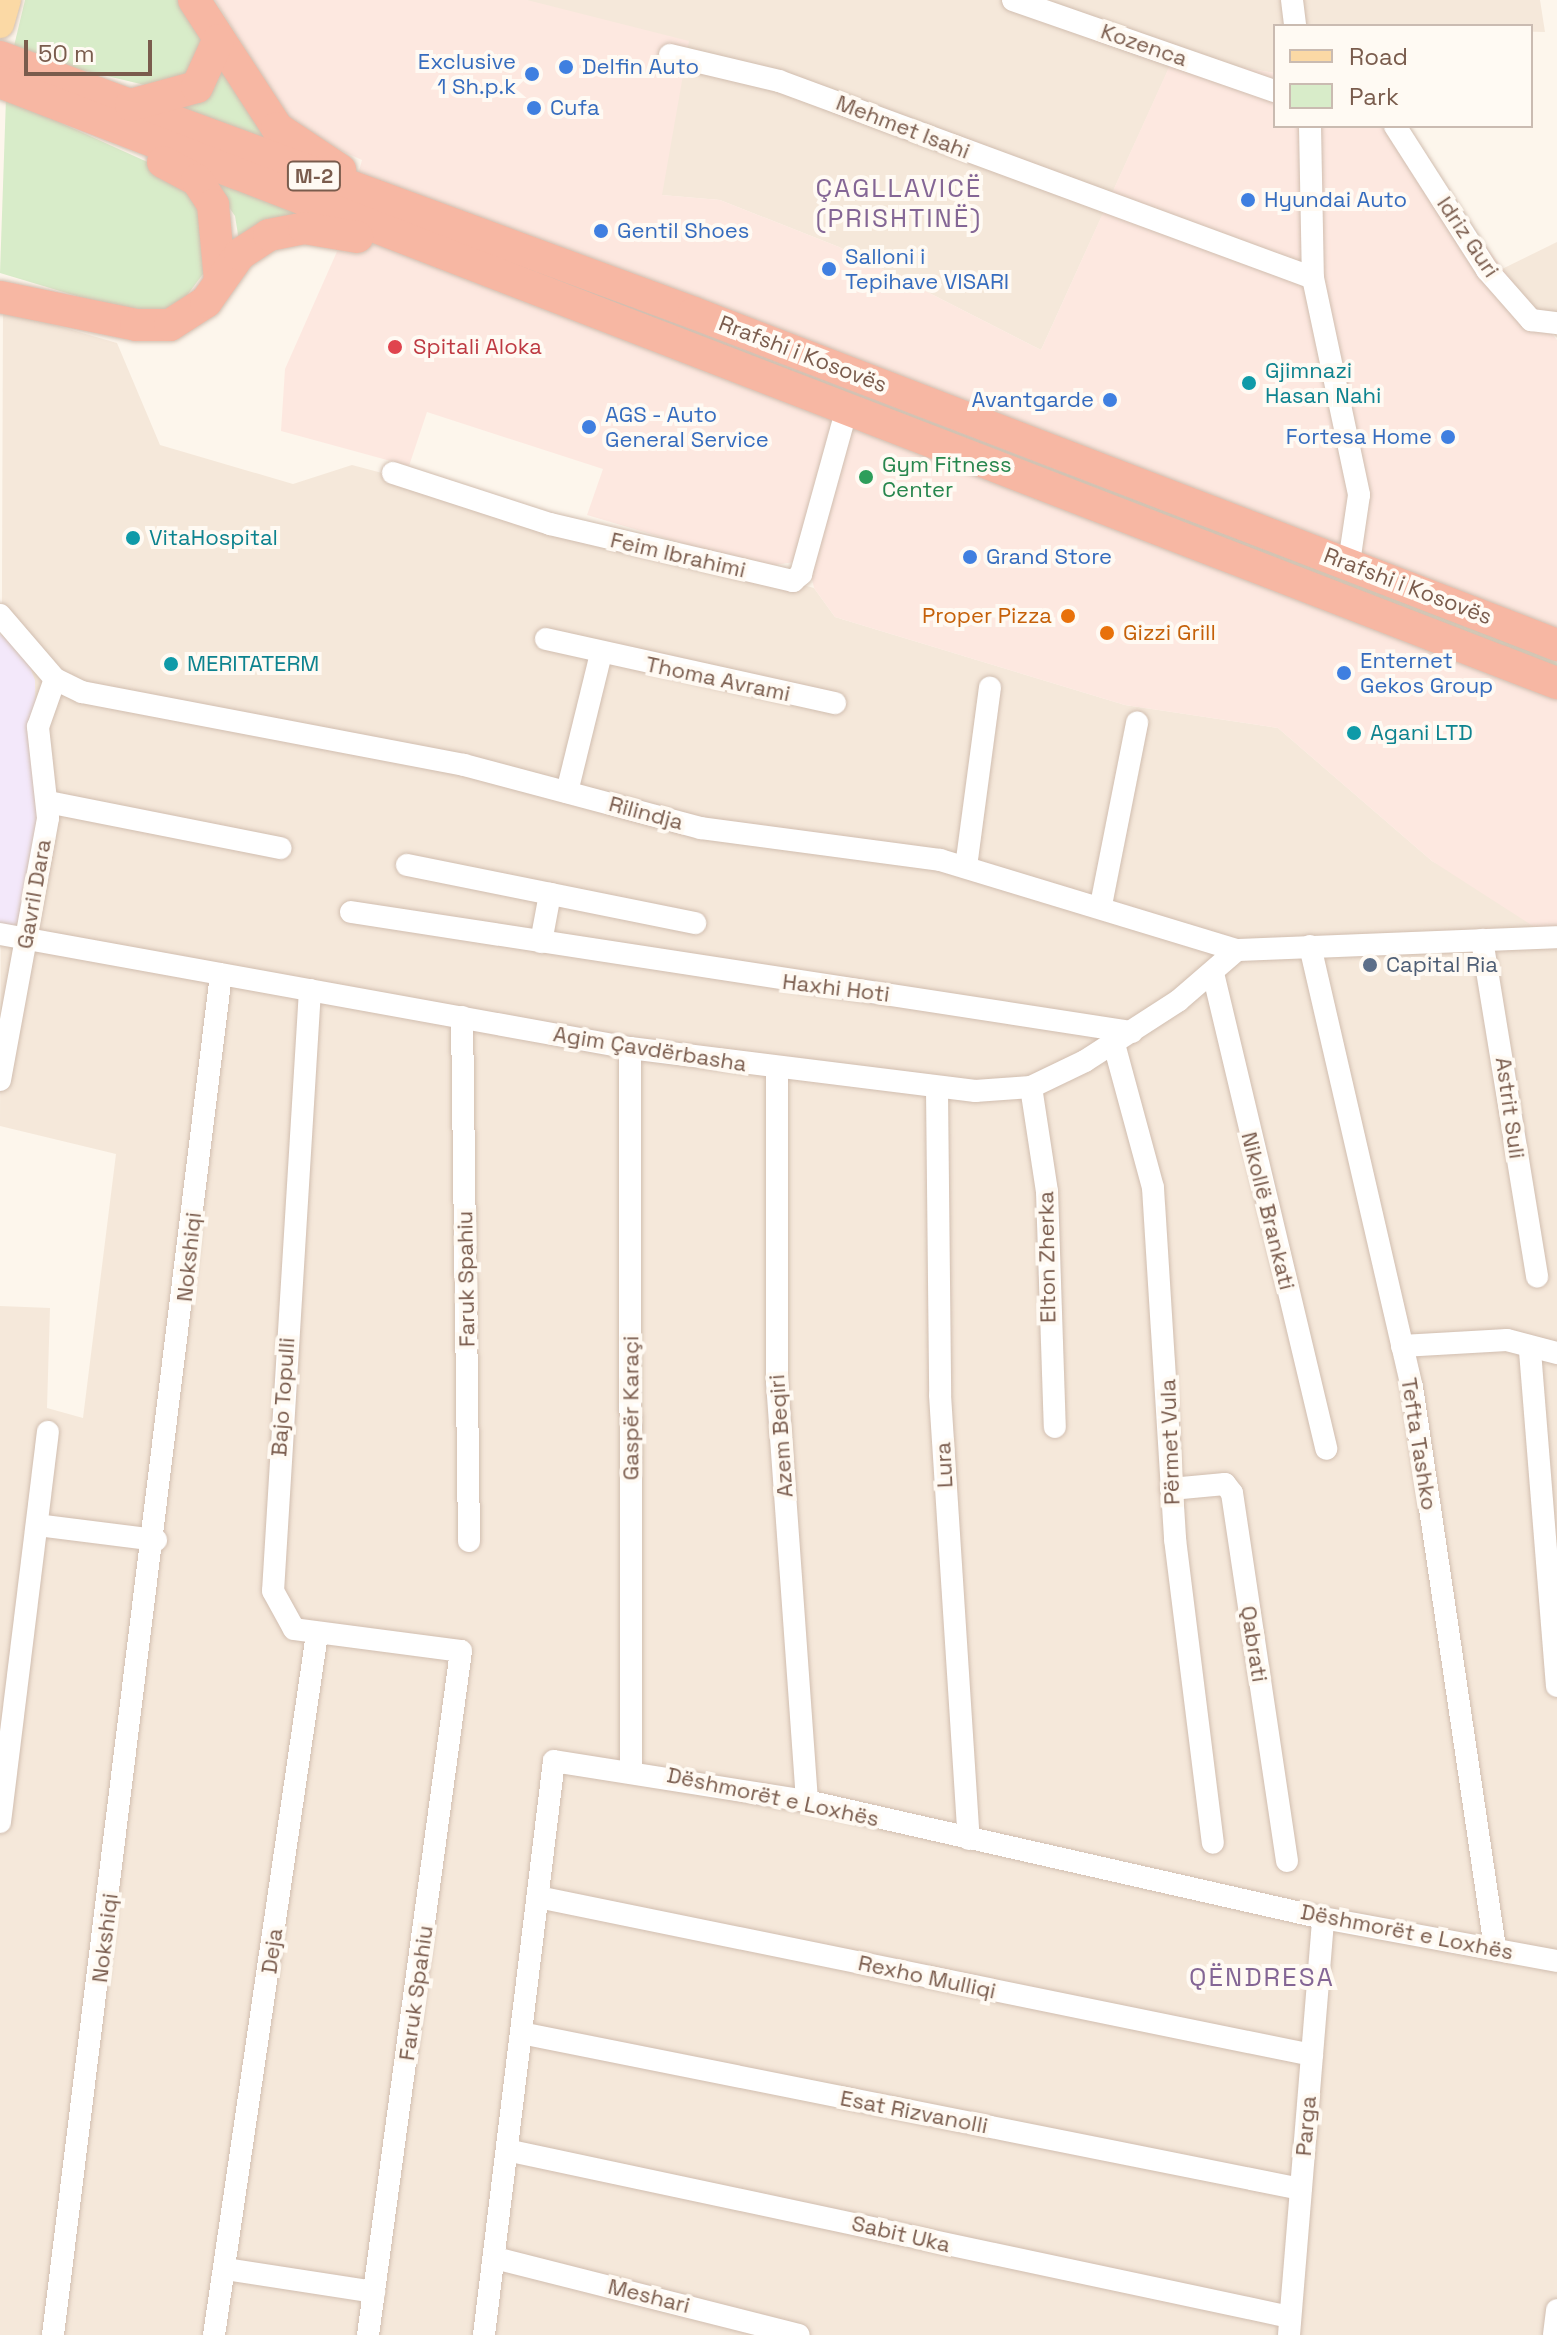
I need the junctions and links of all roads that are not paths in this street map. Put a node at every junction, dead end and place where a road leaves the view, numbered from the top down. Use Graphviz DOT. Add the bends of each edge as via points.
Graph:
graph roads {
  1 [pos="7,0"];
  2 [pos="194,0"];
  3 [pos="1013,0"];
  4 [pos="1292,0"];
  5 [pos="0,24"];
  6 [pos="1295,24"];
  7 [pos="218,41"];
  8 [pos="670,55"];
  9 [pos="0,57"];
  10 [pos="0,82"];
  11 [pos="1273,90"];
  12 [pos="127,117"];
  13 [pos="1310,128"];
  14 [pos="1396,128"];
  15 [pos="499,243"];
  16 [pos="474,269"];
  17 [pos="1313,278"];
  18 [pos="220,280"];
  19 [pos="4,292"];
  20 [pos="1557,323"];
  21 [pos="846,412"];
  22 [pos="393,473"];
  23 [pos="1349,563"];
  24 [pos="0,615"];
  25 [pos="546,639"];
  26 [pos="1557,645"];
  27 [pos="601,654"];
  28 [pos="55,679"];
  29 [pos="1557,683"];
  30 [pos="990,688"];
  31 [pos="835,703"];
  32 [pos="1137,723"];
  33 [pos="567,792"];
  34 [pos="48,802"];
  35 [pos="281,848"];
  36 [pos="407,865"];
  37 [pos="966,867"];
  38 [pos="550,894"];
  39 [pos="1101,905"];
  40 [pos="351,912"];
  41 [pos="695,923"];
  42 [pos="0,934"];
  43 [pos="27,937"];
  44 [pos="1557,937"];
  45 [pos="1482,940"];
  46 [pos="541,942"];
  47 [pos="1310,946"];
  48 [pos="1237,950"];
  49 [pos="1213,973"];
  50 [pos="221,974"];
  51 [pos="310,990"];
  52 [pos="462,1017"];
  53 [pos="1123,1038"];
  54 [pos="630,1048"];
  55 [pos="777,1070"];
  56 [pos="0,1080"];
  57 [pos="1031,1087"];
  58 [pos="937,1090"];
  59 [pos="1537,1277"];
  60 [pos="1402,1346"];
  61 [pos="1530,1351"];
  62 [pos="1557,1353"];
  63 [pos="1055,1427"];
  64 [pos="48,1432"];
  65 [pos="1326,1449"];
  66 [pos="1171,1489"];
  67 [pos="37,1525"];
  68 [pos="156,1540"];
  69 [pos="469,1541"];
  70 [pos="317,1634"];
  71 [pos="461,1651"];
  72 [pos="1557,1686"];
  73 [pos="631,1768"];
  74 [pos="807,1801"];
  75 [pos="0,1822"];
  76 [pos="969,1839"];
  77 [pos="1213,1843"];
  78 [pos="1287,1861"];
  79 [pos="543,1898"];
  80 [pos="1323,1918"];
  81 [pos="1495,1948"];
  82 [pos="1557,1961"];
  83 [pos="526,2034"];
  84 [pos="1312,2055"];
  85 [pos="511,2151"];
  86 [pos="1301,2189"];
  87 [pos="499,2259"];
  88 [pos="226,2269"];
  89 [pos="374,2292"];
  90 [pos="1557,2310"];
  91 [pos="1289,2326"];
  92 [pos="53,2335"];
  93 [pos="214,2335"];
  94 [pos="368,2335"];
  95 [pos="484,2335"];
  96 [pos="799,2335"];
  97 [pos="1554,2335"];
  1 -- 5 [label="main road"];
  2 -- 7 [label="highway"];
  3 -- 11 [label="street, Kozenca"];
  4 -- 6 [label="street"];
  7 -- 12 [label="highway" via="197,87"];
  7 -- 15 [label="highway" via="263,111 296,143"];
  8 -- 17 [label="street, Mehmet Isahi" via="779,81"];
  9 -- 12 [label="highway, Rrafshi i Kosovës / M-2"];
  10 -- 12 [label="highway, M-2"];
  12 -- 15 [label="highway, Rrafshi i Kosovës / M-2"];
  12 -- 16 [label="highway, Rrafshi i Kosovës / M-2"];
  12 -- 18 [label="highway" via="207,194"];
  13 -- 17 [label="street"];
  14 -- 20 [label="street, Idriz Guri" via="1487,270 1531,320"];
  15 -- 23 [label="highway, Rrafshi i Kosovës / M-2"];
  16 -- 18 [label="highway" via="304,228 254,243"];
  16 -- 21 [label="highway, Rrafshi i Kosovës / M-2"];
  17 -- 23 [label="street" via="1356,468"];
  18 -- 19 [label="highway" via="195,313 155,326"];
  21 -- 22 [label="street, Feim Ibrahimi" via="801,574 793,581 550,524"];
  21 -- 29 [label="highway, Rrafshi i Kosovës / M-2"];
  23 -- 26 [label="highway, Rrafshi i Kosovës / M-2"];
  24 -- 28 [label="street"];
  25 -- 27 [label="street, Thoma Avrami"];
  27 -- 31 [label="street, Thoma Avrami"];
  27 -- 33 [label="street"];
  28 -- 33 [label="street, Rilindja" via="82,692 464,765"];
  28 -- 34 [label="street, Gavril Dara" via="38,727"];
  30 -- 37 [label="street"];
  32 -- 39 [label="street"];
  33 -- 37 [label="street, Rilindja" via="701,828"];
  34 -- 35 [label="street"];
  34 -- 43 [label="street, Gavril Dara"];
  36 -- 38 [label="street"];
  37 -- 39 [label="street, Rilindja"];
  38 -- 41 [label="street"];
  38 -- 46 [label="street"];
  39 -- 48 [label="street, Rilindja"];
  40 -- 46 [label="street, Haxhi Hoti"];
  42 -- 43 [label="street, Agim Çavdërbasha"];
  43 -- 50 [label="street, Agim Çavdërbasha"];
  43 -- 56 [label="street, Gavril Dara"];
  44 -- 45 [label="street"];
  45 -- 47 [label="street"];
  45 -- 59 [label="street, Astrit Suli"];
  46 -- 53 [label="street, Haxhi Hoti"];
  47 -- 48 [label="street"];
  47 -- 60 [label="street, Tefta Tashko"];
  48 -- 49 [label="street, Agim Çavdërbasha"];
  49 -- 53 [label="street, Agim Çavdërbasha"];
  49 -- 65 [label="street, Nikollë Brankati"];
  50 -- 51 [label="street, Agim Çavdërbasha"];
  50 -- 68 [label="street, Nokshiqi"];
  51 -- 52 [label="street, Agim Çavdërbasha"];
  51 -- 70 [label="street, Bajo Topulli" via="273,1591 294,1629"];
  52 -- 54 [label="street, Agim Çavdërbasha"];
  52 -- 69 [label="street, Faruk Spahiu"];
  53 -- 57 [label="street, Agim Çavdërbasha"];
  53 -- 66 [label="street, Përmet Vula" via="1153,1188"];
  54 -- 55 [label="street, Agim Çavdërbasha"];
  54 -- 73 [label="street, Gaspër Karaçi"];
  55 -- 58 [label="street, Agim Çavdërbasha"];
  55 -- 74 [label="street, Azem Beqiri" via="777,1382"];
  57 -- 58 [label="street, Agim Çavdërbasha"];
  57 -- 63 [label="street, Elton Zherka" via="1047,1192"];
  58 -- 76 [label="street, Lura" via="940,1395"];
  60 -- 61 [label="street" via="1507,1340"];
  60 -- 81 [label="street, Tefta Tashko"];
  61 -- 62 [label="street"];
  61 -- 72 [label="street"];
  64 -- 67 [label="street"];
  66 -- 77 [label="street, Përmet Vula"];
  66 -- 78 [label="street, Qabrati" via="1225,1484 1232,1493"];
  67 -- 68 [label="street"];
  67 -- 75 [label="street"];
  68 -- 92 [label="street, Nokshiqi"];
  70 -- 71 [label="street, Bajo Topulli"];
  70 -- 88 [label="street, Deja"];
  71 -- 89 [label="street, Faruk Spahiu"];
  73 -- 74 [label="street, Dëshmorët e Loxhës"];
  73 -- 79 [label="street, Dëshmorët e Loxhës" via="554,1761"];
  74 -- 76 [label="street, Dëshmorët e Loxhës"];
  76 -- 80 [label="street, Dëshmorët e Loxhës"];
  79 -- 83 [label="street, Dëshmorët e Loxhës"];
  79 -- 84 [label="street, Rexho Mulliqi"];
  80 -- 81 [label="street, Dëshmorët e Loxhës"];
  80 -- 84 [label="street, Parga"];
  81 -- 82 [label="street, Dëshmorët e Loxhës"];
  83 -- 85 [label="street, Dëshmorët e Loxhës"];
  83 -- 86 [label="street, Esat Rizvanolli"];
  84 -- 86 [label="street, Parga"];
  85 -- 87 [label="street, Dëshmorët e Loxhës"];
  85 -- 91 [label="street, Sabit Uka"];
  86 -- 91 [label="street, Parga"];
  87 -- 95 [label="street, Dëshmorët e Loxhës"];
  87 -- 96 [label="street, Meshari"];
  88 -- 89 [label="street"];
  88 -- 93 [label="street, Deja"];
  89 -- 94 [label="street, Faruk Spahiu"];
  90 -- 97 [label="street"];
}
